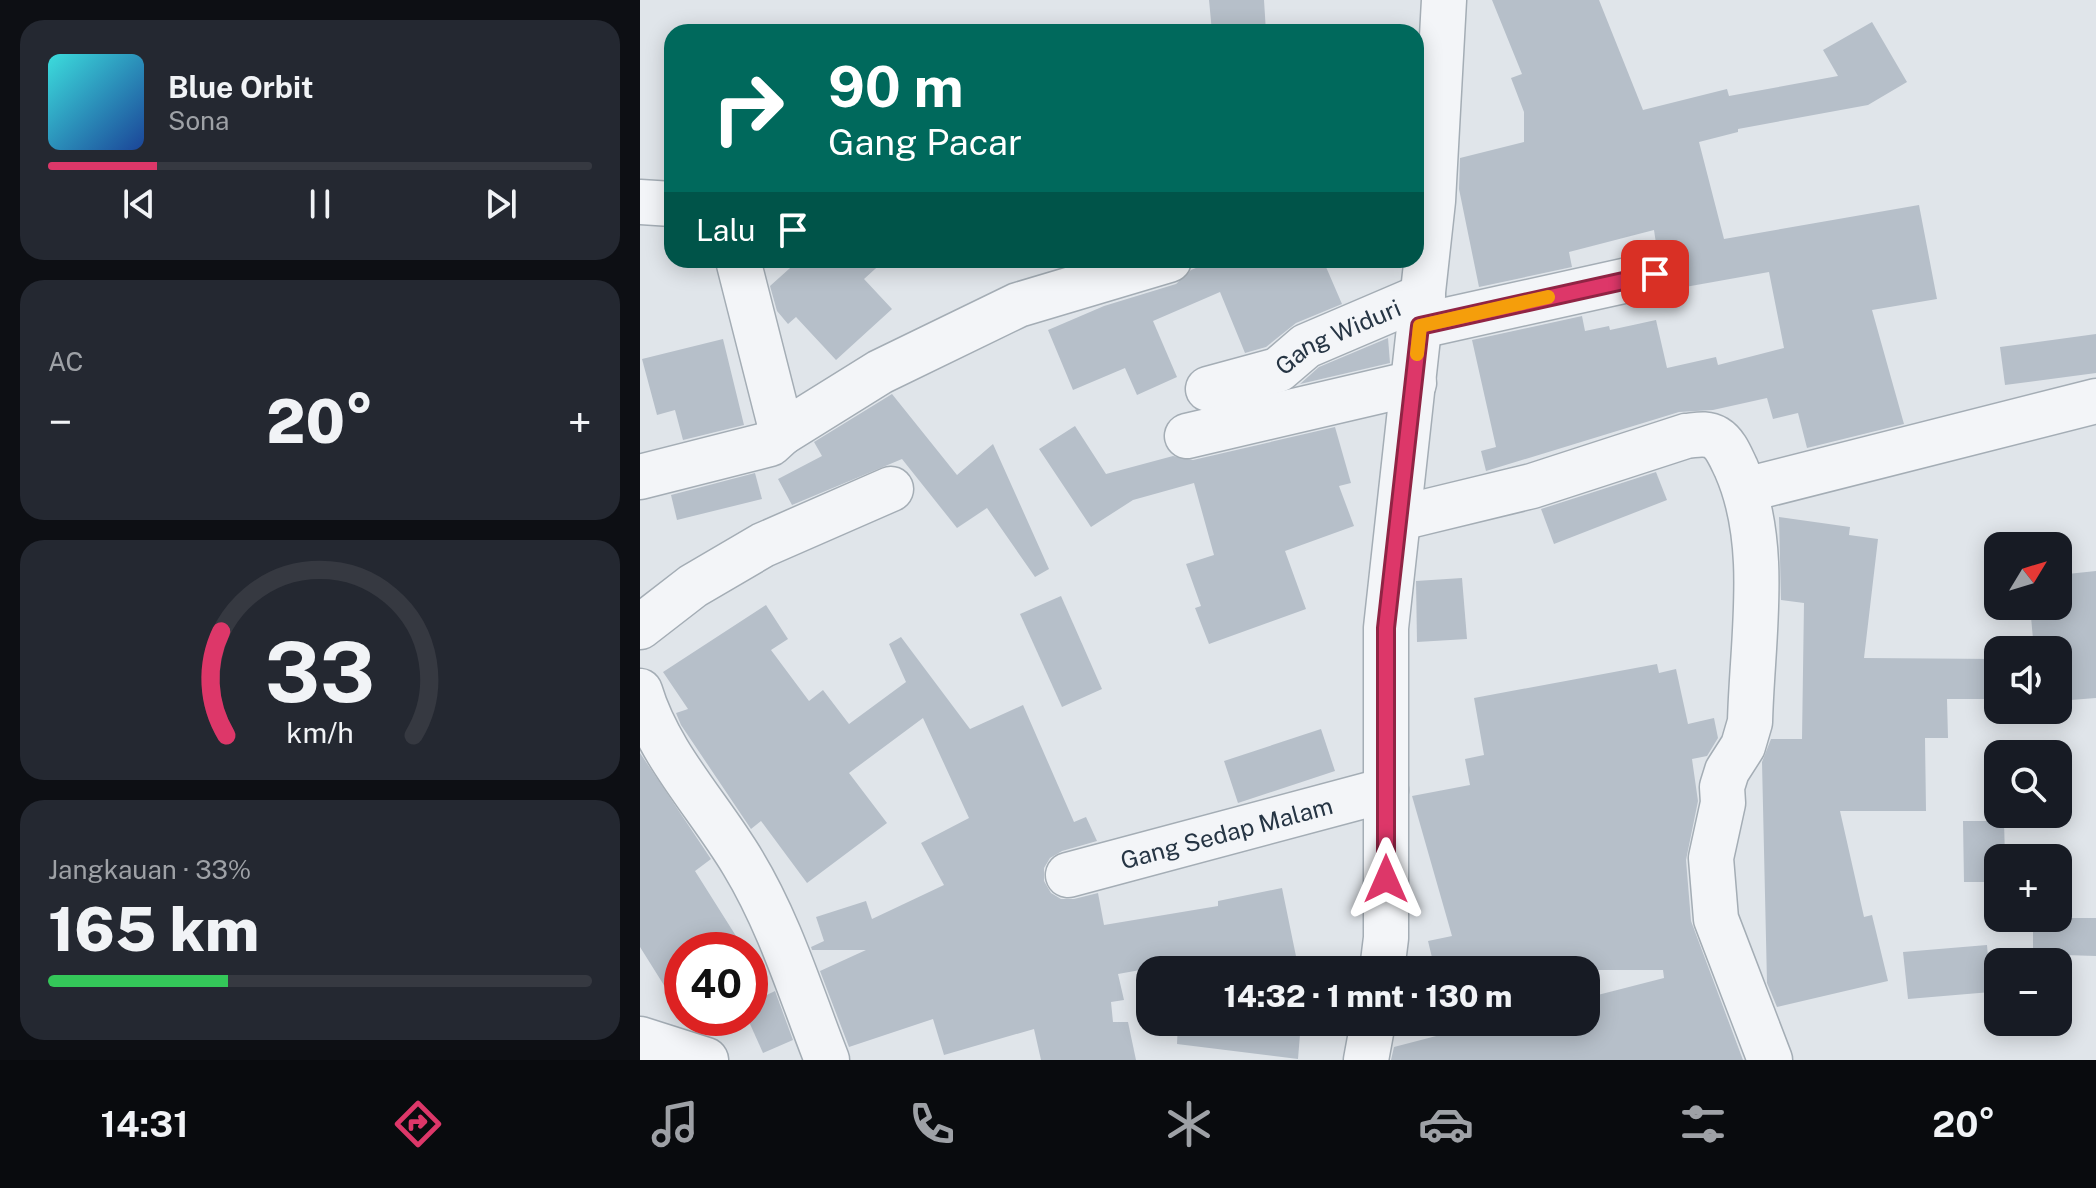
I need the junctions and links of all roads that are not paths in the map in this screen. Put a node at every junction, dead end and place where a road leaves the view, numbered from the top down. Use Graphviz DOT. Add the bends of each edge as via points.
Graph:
graph roads {
  1 [pos="1444,0"];
  2 [pos="640,202"];
  3 [pos="664,204"];
  4 [pos="740,268"];
  5 [pos="1142,268"];
  6 [pos="1655,274"];
  7 [pos="1421,311"];
  8 [pos="1414,383"];
  9 [pos="1208,389"];
  10 [pos="2096,401"];
  11 [pos="782,433"];
  12 [pos="1187,436"];
  13 [pos="640,477"];
  14 [pos="891,489"];
  15 [pos="1745,490"];
  16 [pos="1400,518"];
  17 [pos="640,627"];
  18 [pos="640,691"];
  19 [pos="1386,790"];
  20 [pos="1068,875"];
  21 [pos="1384,956"];
  22 [pos="1370,1036"];
  23 [pos="640,1039"];
  24 [pos="706,1060"];
  25 [pos="827,1060"];
  26 [pos="1366,1060"];
  27 [pos="1770,1060"];
  1 -- 7 [label="street"];
  2 -- 3 [label="street"];
  4 -- 11 [label="street"];
  5 -- 11 [label="street" via="1018,305 880,372"];
  6 -- 7 [label="street, Gang Widuri"];
  7 -- 8 [label="street"];
  7 -- 9 [label="street, Gang Widuri" via="1306,346 1278,370"];
  8 -- 12 [label="street"];
  8 -- 16 [label="street"];
  10 -- 15 [label="street"];
  11 -- 13 [label="street" via="770,444"];
  14 -- 17 [label="street" via="763,545 693,586"];
  15 -- 16 [label="street" via="1729,452 1718,438 1705,433 1532,486"];
  15 -- 27 [label="street" via="1756,544 1750,722 1722,787 1711,858 1716,919"];
  16 -- 19 [label="street" via="1386,628"];
  18 -- 25 [label="street" via="658,735 745,866 770,914"];
  19 -- 20 [label="street, Gang Sedap Malam"];
  19 -- 21 [label="street"];
  22 -- 26 [label="street"];
  23 -- 24 [label="street"];
}
